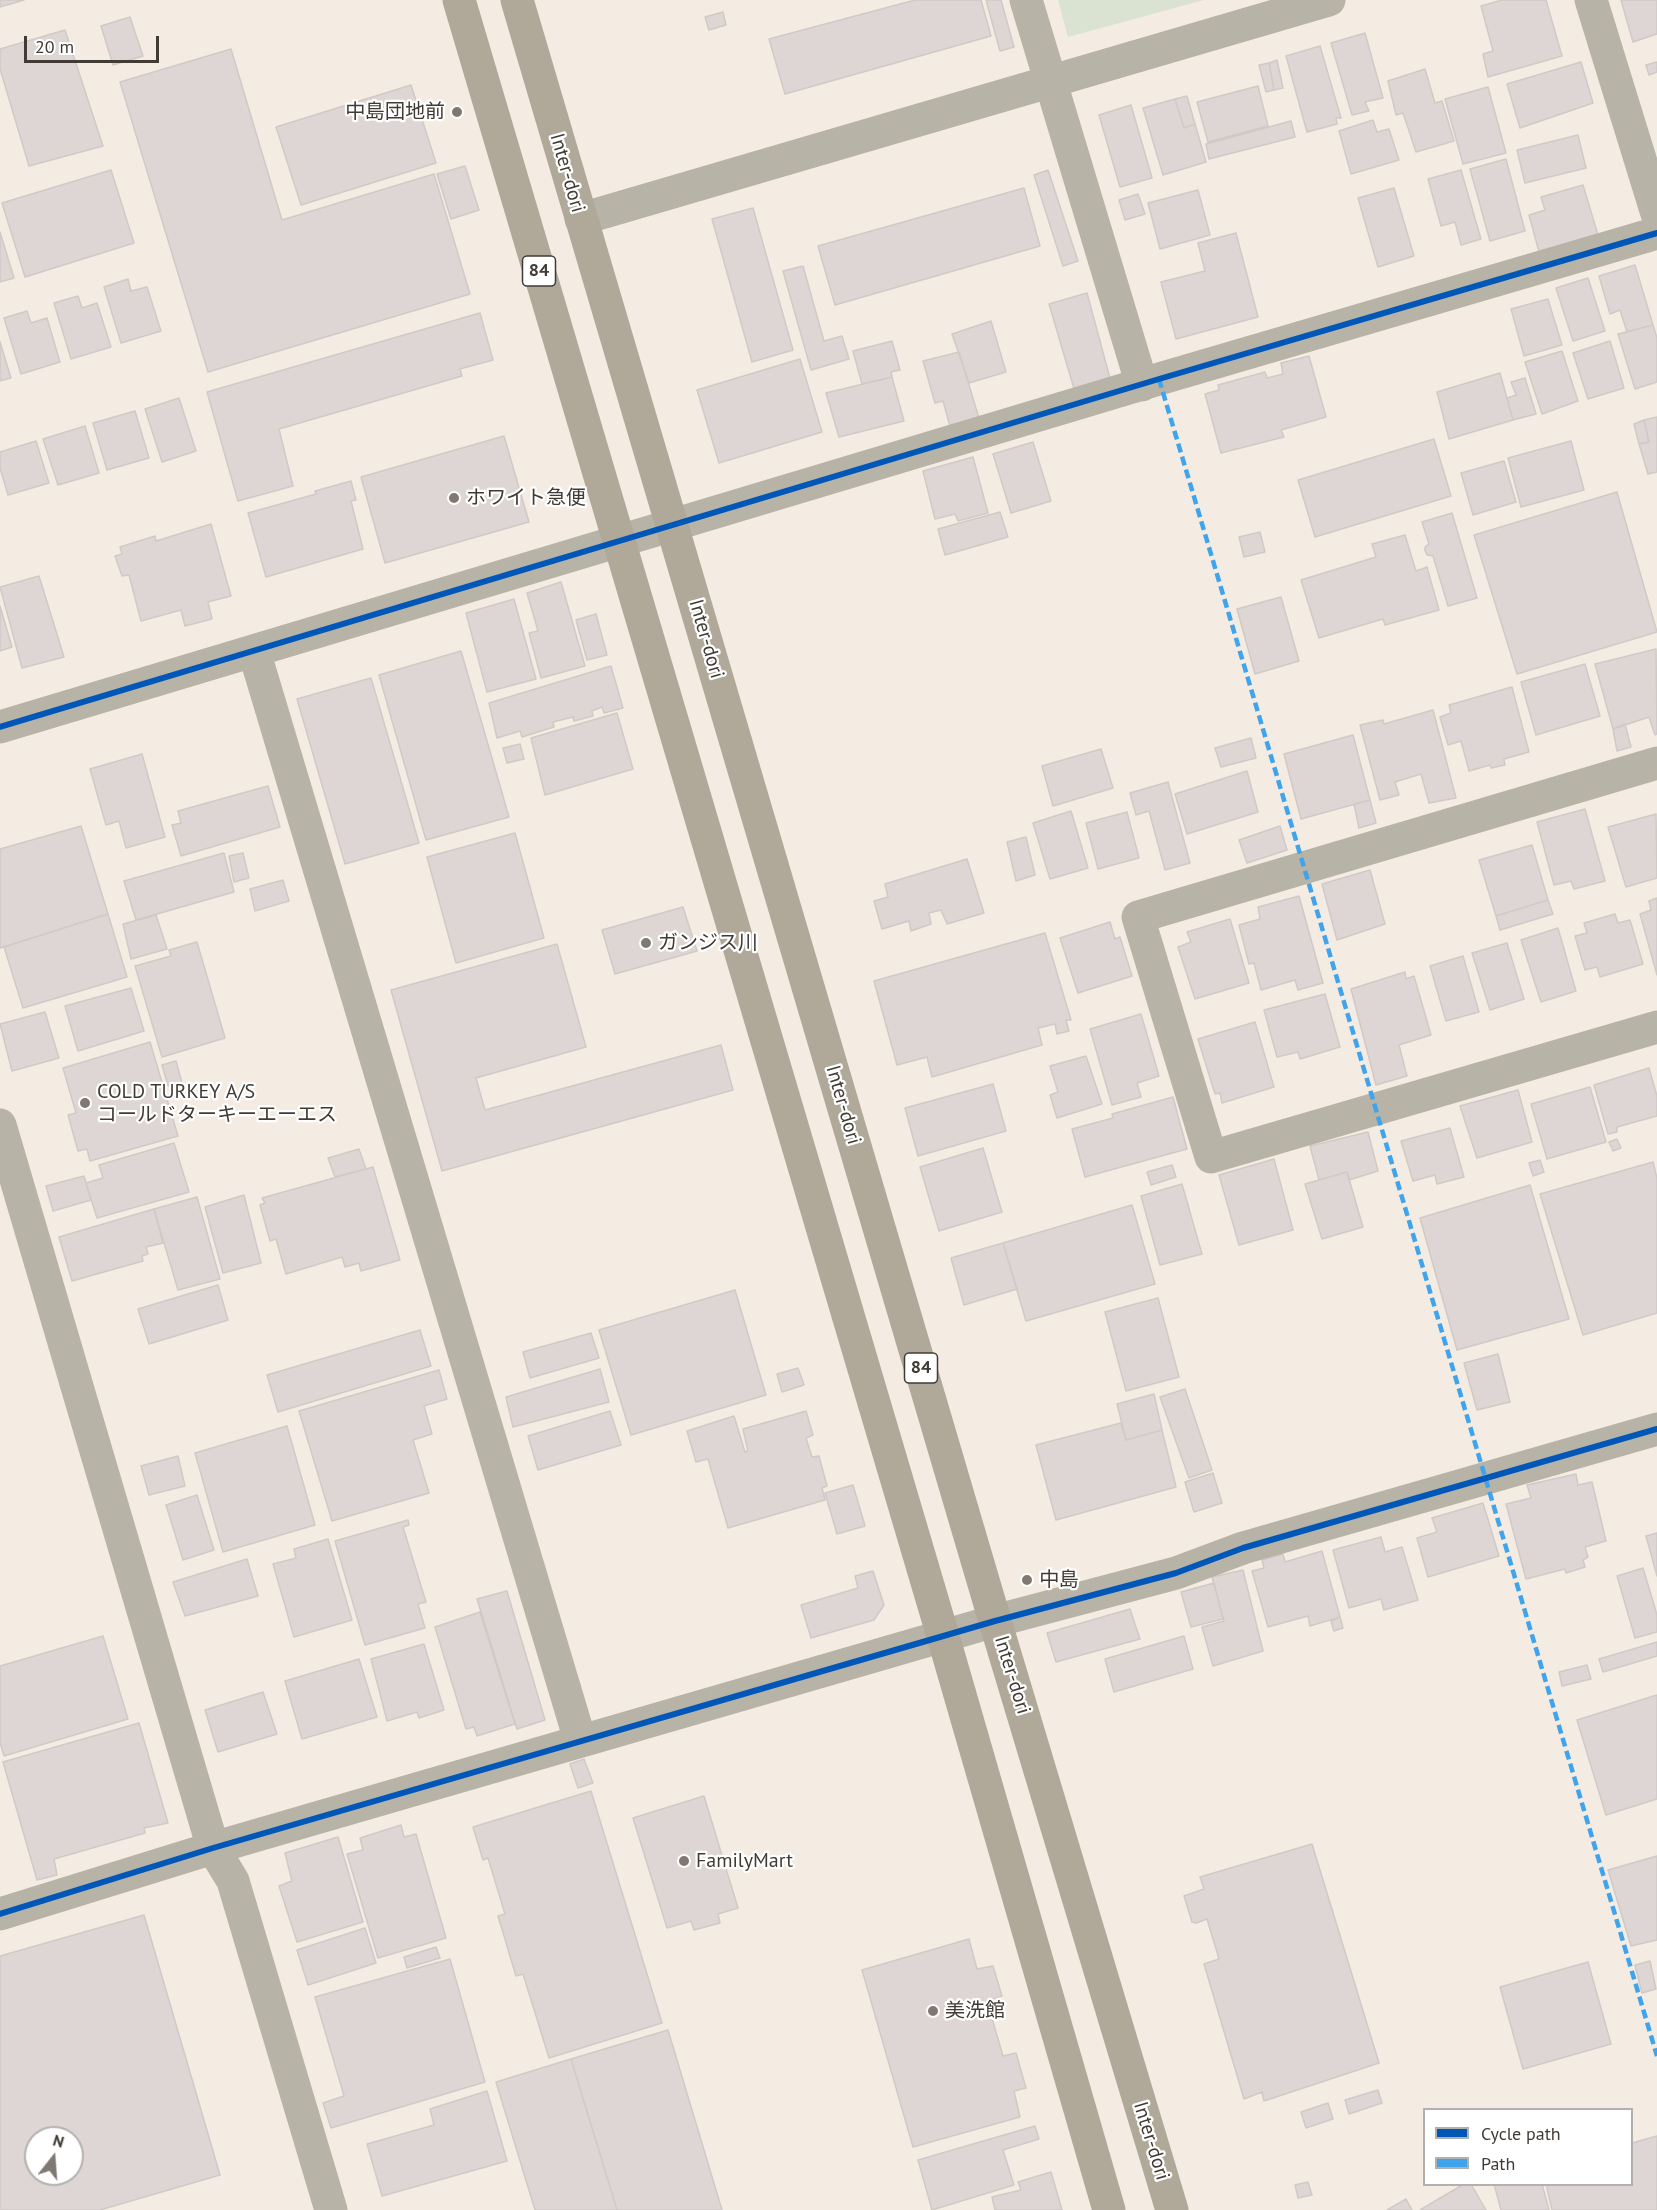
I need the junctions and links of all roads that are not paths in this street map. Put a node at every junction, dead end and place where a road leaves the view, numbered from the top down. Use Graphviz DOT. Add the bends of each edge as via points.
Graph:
graph roads {
  1 [pos="459,0"];
  2 [pos="517,0"];
  3 [pos="1026,0"];
  4 [pos="1329,0"];
  5 [pos="1591,0"];
  6 [pos="1050,83"];
  7 [pos="1657,214"];
  8 [pos="580,219"];
  9 [pos="1657,233"];
  10 [pos="1142,385"];
  11 [pos="673,526"];
  12 [pos="619,542"];
  13 [pos="254,651"];
  14 [pos="0,727"];
  15 [pos="1657,764"];
  16 [pos="1657,1027"];
  17 [pos="0,1125"];
  18 [pos="1657,1429"];
  19 [pos="995,1621"];
  20 [pos="943,1636"];
  21 [pos="580,1740"];
  22 [pos="213,1848"];
  23 [pos="0,1914"];
  24 [pos="331,2210"];
  25 [pos="1109,2210"];
  26 [pos="1172,2210"];
  1 -- 12 [label="main road, 84"];
  2 -- 8 [label="main road, Inter-dori / 84"];
  3 -- 6 [label="street"];
  4 -- 6 [label="street"];
  5 -- 7 [label="street"];
  6 -- 8 [label="street"];
  6 -- 10 [label="street"];
  8 -- 11 [label="main road, Inter-dori / 84"];
  9 -- 10 [label="street"];
  10 -- 11 [label="street"];
  11 -- 12 [label="street"];
  11 -- 19 [label="main road, Inter-dori / 84"];
  12 -- 13 [label="street"];
  12 -- 20 [label="main road, 84"];
  13 -- 14 [label="street"];
  13 -- 21 [label="street"];
  15 -- 16 [label="street" via="1138,917 1211,1157"];
  17 -- 22 [label="street"];
  18 -- 19 [label="street" via="1243,1548 1176,1572"];
  19 -- 20 [label="street"];
  19 -- 26 [label="main road, Inter-dori / 84"];
  20 -- 21 [label="street"];
  20 -- 25 [label="main road, 84"];
  21 -- 22 [label="street"];
  22 -- 23 [label="street"];
  22 -- 24 [label="street" via="233,1881"];
}
